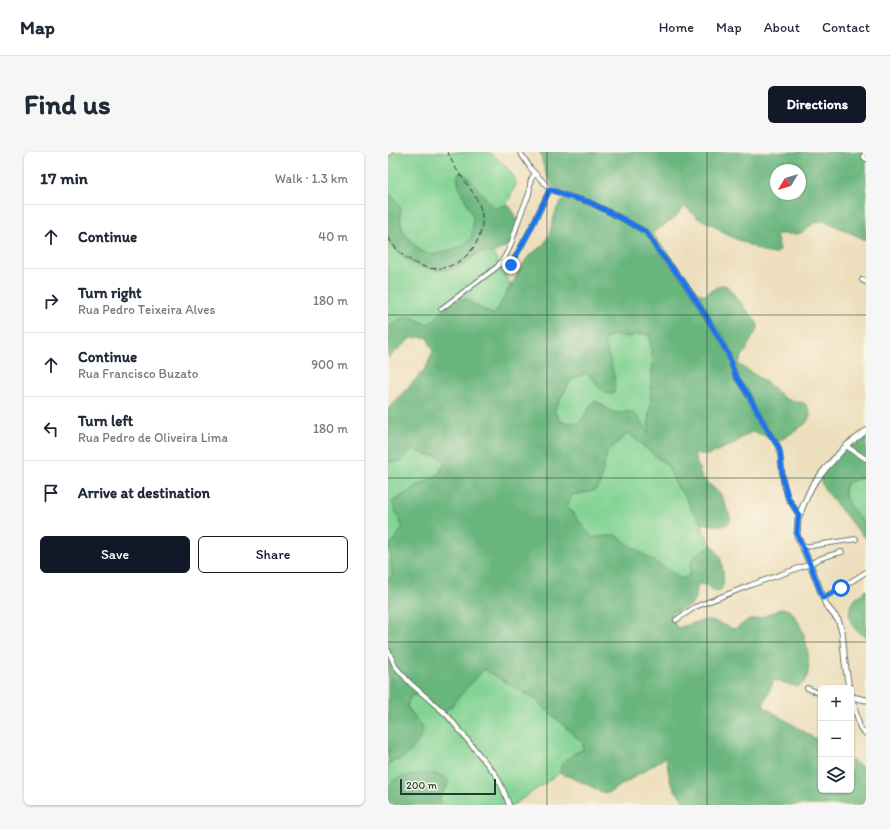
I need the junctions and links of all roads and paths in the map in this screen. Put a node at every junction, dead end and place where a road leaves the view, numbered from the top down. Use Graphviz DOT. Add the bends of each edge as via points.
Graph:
graph roads {
  1 [pos="520,152"];
  2 [pos="865,152"];
  3 [pos="866,159"];
  4 [pos="535,174"];
  5 [pos="550,189"];
  6 [pos="511,265"];
  7 [pos="441,309"];
  8 [pos="866,431"];
  9 [pos="846,446"];
  10 [pos="866,459"];
  11 [pos="792,504"];
  12 [pos="802,508"];
  13 [pos="799,515"];
  14 [pos="856,539"];
  15 [pos="804,547"];
  16 [pos="842,552"];
  17 [pos="810,564"];
  18 [pos="866,572"];
  19 [pos="823,598"];
  20 [pos="676,620"];
  21 [pos="388,650"];
  22 [pos="849,685"];
  23 [pos="807,688"];
  24 [pos="818,693"];
  25 [pos="854,697"];
  26 [pos="866,700"];
  27 [pos="854,707"];
  28 [pos="866,734"];
  29 [pos="509,805"];
  1 -- 4 [label="street"];
  2 -- 3 [label="street"];
  4 -- 5 [label="street"];
  4 -- 7 [label="street" via="531,179 529,194 503,260"];
  5 -- 6 [label="street"];
  5 -- 11 [label="street" via="589,202 646,232 706,316 728,354 735,375 778,446 783,480"];
  8 -- 9 [label="street"];
  9 -- 10 [label="street"];
  9 -- 12 [label="street" via="812,486"];
  11 -- 12 [label="street"];
  11 -- 13 [label="street"];
  12 -- 13 [label="street"];
  13 -- 15 [label="street" via="797,534"];
  14 -- 15 [label="street"];
  15 -- 17 [label="street"];
  16 -- 17 [label="street"];
  17 -- 19 [label="street"];
  17 -- 20 [label="street" via="695,607"];
  18 -- 19 [label="street"];
  19 -- 22 [label="street" via="838,620 842,631"];
  21 -- 29 [label="street" via="395,666 410,683 447,715 496,775"];
  23 -- 24 [label="street"];
  25 -- 26 [label="street"];
  27 -- 28 [label="street" via="860,728"];
}
